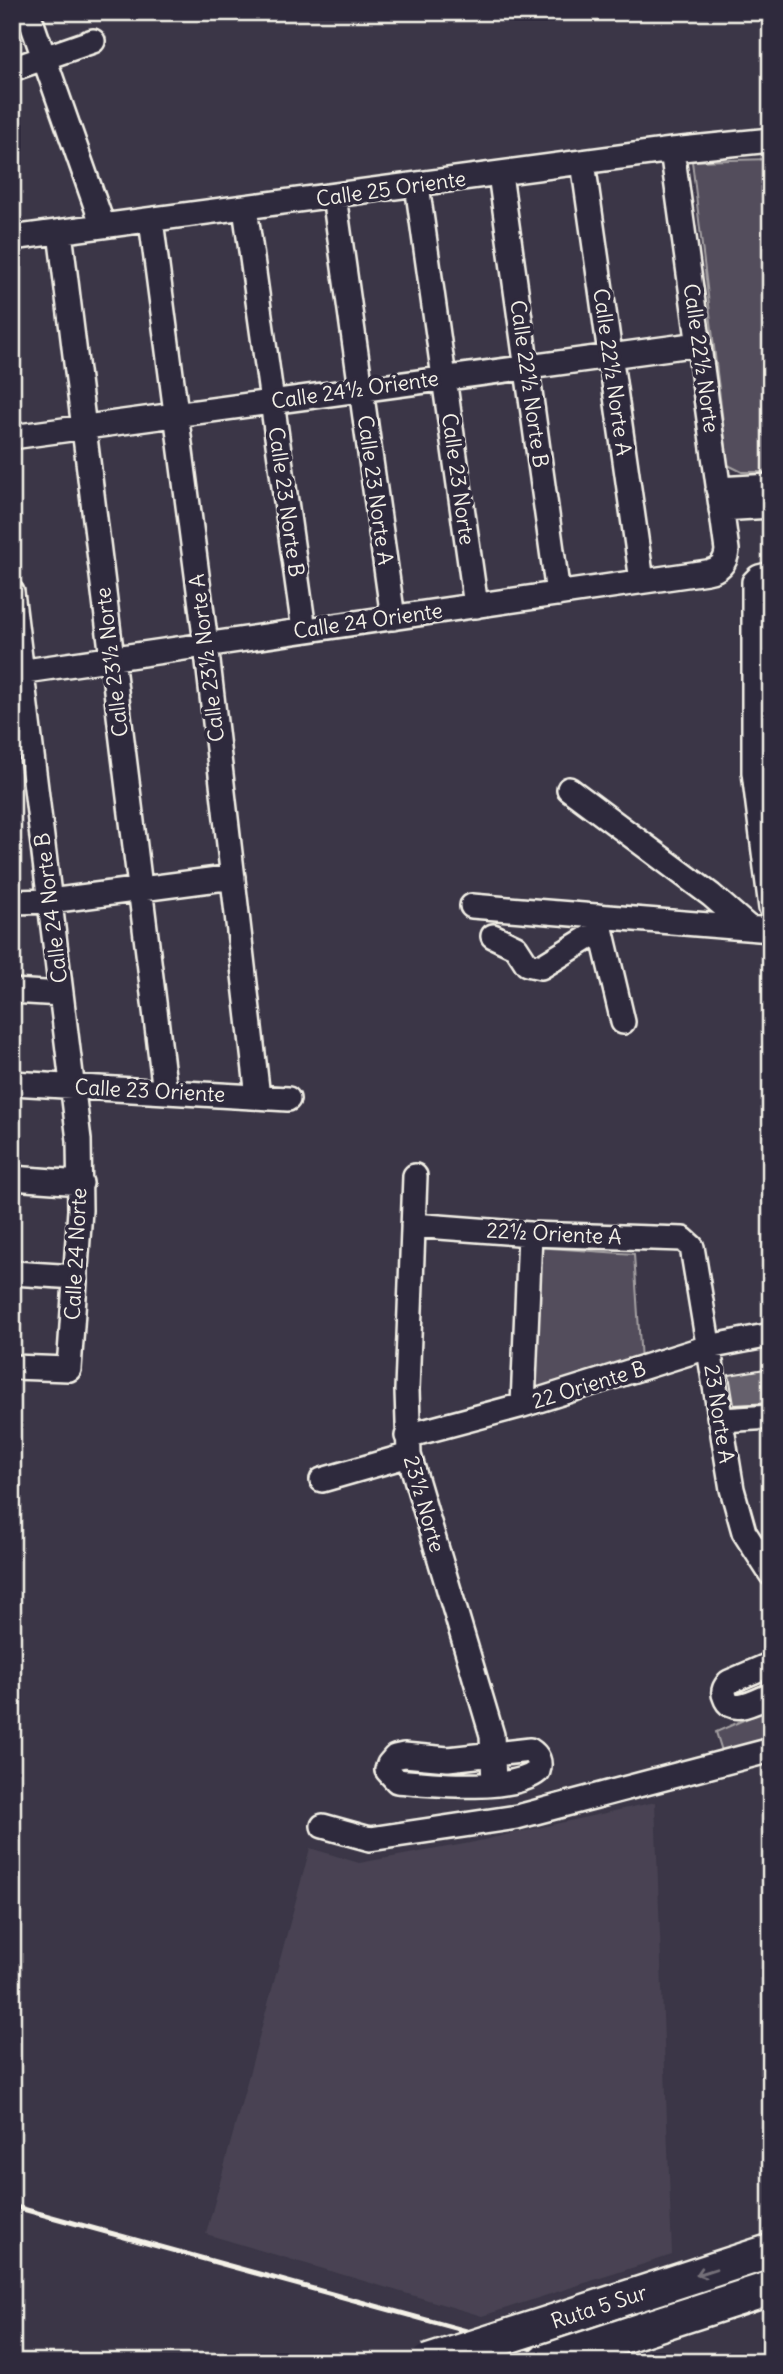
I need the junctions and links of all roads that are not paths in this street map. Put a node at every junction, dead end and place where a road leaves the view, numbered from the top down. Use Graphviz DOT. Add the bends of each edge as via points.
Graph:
graph roads {
  1 [pos="28,12"];
  2 [pos="93,41"];
  3 [pos="44,58"];
  4 [pos="12,69"];
  5 [pos="771,140"];
  6 [pos="673,149"];
  7 [pos="583,162"];
  8 [pos="500,174"];
  9 [pos="416,185"];
  10 [pos="334,196"];
  11 [pos="245,208"];
  12 [pos="150,220"];
  13 [pos="103,226"];
  14 [pos="60,232"];
  15 [pos="12,238"];
  16 [pos="699,344"];
  17 [pos="610,356"];
  18 [pos="527,367"];
  19 [pos="444,378"];
  20 [pos="361,390"];
  21 [pos="272,402"];
  22 [pos="176,415"];
  23 [pos="84,427"];
  24 [pos="12,437"];
  25 [pos="771,486"];
  26 [pos="720,499"];
  27 [pos="771,506"];
  28 [pos="722,565"];
  29 [pos="771,574"];
  30 [pos="642,581"];
  31 [pos="12,592"];
  32 [pos="558,594"];
  33 [pos="476,606"];
  34 [pos="393,618"];
  35 [pos="304,630"];
  36 [pos="206,644"];
  37 [pos="112,659"];
  38 [pos="17,672"];
  39 [pos="762,771"];
  40 [pos="569,789"];
  41 [pos="233,877"];
  42 [pos="140,889"];
  43 [pos="50,901"];
  44 [pos="12,902"];
  45 [pos="472,906"];
  46 [pos="771,908"];
  47 [pos="515,909"];
  48 [pos="599,923"];
  49 [pos="760,929"];
  50 [pos="493,936"];
  51 [pos="516,947"];
  52 [pos="12,991"];
  53 [pos="61,994"];
  54 [pos="622,1022"];
  55 [pos="12,1083"];
  56 [pos="72,1087"];
  57 [pos="165,1092"];
  58 [pos="258,1097"];
  59 [pos="288,1099"];
  60 [pos="79,1140"];
  61 [pos="415,1176"];
  62 [pos="12,1178"];
  63 [pos="81,1182"];
  64 [pos="413,1225"];
  65 [pos="530,1234"];
  66 [pos="692,1247"];
  67 [pos="12,1273"];
  68 [pos="76,1277"];
  69 [pos="771,1335"];
  70 [pos="709,1347"];
  71 [pos="12,1367"];
  72 [pos="523,1405"];
  73 [pos="719,1416"];
  74 [pos="771,1417"];
  75 [pos="408,1445"];
  76 [pos="322,1480"];
  77 [pos="771,1574"];
  78 [pos="771,1664"];
  79 [pos="771,1695"];
  80 [pos="771,1750"];
  81 [pos="494,1755"];
  82 [pos="494,1783"];
  83 [pos="323,1826"];
  84 [pos="771,2251"];
  85 [pos="771,2288"];
  86 [pos="427,2362"];
  87 [pos="544,2362"];
  1 -- 3 [label="street"];
  2 -- 3 [label="street"];
  3 -- 4 [label="street"];
  3 -- 13 [label="street"];
  5 -- 6 [label="street, Calle 25 Oriente"];
  6 -- 7 [label="street, Calle 25 Oriente"];
  6 -- 16 [label="street, Calle 22½ Norte"];
  7 -- 8 [label="street, Calle 25 Oriente"];
  7 -- 17 [label="street, Calle 22½ Norte A"];
  8 -- 9 [label="street, Calle 25 Oriente"];
  8 -- 18 [label="street, Calle 22½ Norte B"];
  9 -- 10 [label="street, Calle 25 Oriente"];
  9 -- 19 [label="street, Calle 23 Norte"];
  10 -- 11 [label="street, Calle 25 Oriente"];
  10 -- 20 [label="street, Calle 23 Norte A"];
  11 -- 12 [label="street, Calle 25 Oriente"];
  11 -- 21 [label="street, Calle 23 Norte B"];
  12 -- 13 [label="street, Calle 25 Oriente"];
  12 -- 22 [label="street, Calle 23½ Norte A"];
  13 -- 14 [label="street, Calle 25 Oriente"];
  14 -- 15 [label="street, Calle 25 Oriente"];
  14 -- 23 [label="street, Calle 23½ Norte"];
  16 -- 17 [label="street, Calle 24½ Oriente"];
  16 -- 26 [label="street, Calle 22½ Norte"];
  17 -- 18 [label="street, Calle 24½ Oriente"];
  17 -- 30 [label="street, Calle 22½ Norte A"];
  18 -- 19 [label="street, Calle 24½ Oriente"];
  18 -- 32 [label="street, Calle 22½ Norte B"];
  19 -- 20 [label="street, Calle 24½ Oriente"];
  19 -- 33 [label="street, Calle 23 Norte"];
  20 -- 21 [label="street, Calle 24½ Oriente"];
  20 -- 34 [label="street, Calle 23 Norte A"];
  21 -- 22 [label="street, Calle 24½ Oriente"];
  21 -- 35 [label="street, Calle 23 Norte B"];
  22 -- 23 [label="street, Calle 24½ Oriente"];
  22 -- 36 [label="street, Calle 23½ Norte A"];
  23 -- 24 [label="street, Calle 24½ Oriente"];
  23 -- 37 [label="street, Calle 23½ Norte"];
  25 -- 26 [label="street"];
  26 -- 27 [label="street"];
  26 -- 28 [label="street, Calle 22½ Norte" via="727,550"];
  28 -- 30 [label="street, Calle 24 Oriente" via="707,572"];
  29 -- 39 [label="street" via="754,582"];
  30 -- 32 [label="street, Calle 24 Oriente"];
  31 -- 38 [label="street, Calle 24 Norte B"];
  32 -- 33 [label="street, Calle 24 Oriente"];
  33 -- 34 [label="street, Calle 24 Oriente"];
  34 -- 35 [label="street, Calle 24 Oriente"];
  35 -- 36 [label="street, Calle 24 Oriente"];
  36 -- 37 [label="street, Calle 24 Oriente"];
  36 -- 41 [label="street, Calle 23½ Norte A"];
  37 -- 38 [label="street, Calle 24 Oriente"];
  37 -- 42 [label="street, Calle 23½ Norte"];
  38 -- 43 [label="street, Calle 24 Norte B"];
  39 -- 46 [label="street"];
  40 -- 49 [label="street"];
  41 -- 42 [label="street"];
  41 -- 58 [label="street, Calle 23½ Norte A"];
  42 -- 43 [label="street"];
  42 -- 57 [label="street, Calle 23½ Norte"];
  43 -- 44 [label="street"];
  43 -- 53 [label="street, Calle 24 Norte B"];
  45 -- 47 [label="street"];
  47 -- 48 [label="street"];
  47 -- 51 [label="street"];
  48 -- 49 [label="street"];
  48 -- 51 [label="street" via="541,967 527,964"];
  48 -- 54 [label="street"];
  50 -- 51 [label="street"];
  52 -- 53 [label="street"];
  53 -- 56 [label="street, Calle 24 Norte B"];
  55 -- 56 [label="street, Calle 23 Oriente"];
  56 -- 57 [label="street, Calle 23 Oriente"];
  56 -- 60 [label="street, Calle 24 Norte B"];
  57 -- 58 [label="street, Calle 23 Oriente"];
  58 -- 59 [label="street, Calle 23 Oriente"];
  60 -- 63 [label="street, Calle 24 Norte"];
  61 -- 64 [label="street, 23½ Norte"];
  62 -- 63 [label="street"];
  63 -- 68 [label="street, Calle 24 Norte"];
  64 -- 65 [label="street, 22½ Oriente A"];
  64 -- 75 [label="street, 23½ Norte"];
  65 -- 66 [label="street, 22½ Oriente A" via="683,1239"];
  65 -- 72 [label="street"];
  66 -- 70 [label="street, 23 Norte A"];
  67 -- 68 [label="street"];
  68 -- 71 [label="street, Calle 24 Norte" via="69,1369"];
  69 -- 70 [label="street, 22 Oriente B"];
  70 -- 72 [label="street, 22 Oriente B"];
  70 -- 73 [label="street, 23 Norte A"];
  72 -- 75 [label="street, 22 Oriente B"];
  73 -- 74 [label="street" via="722,1420"];
  73 -- 77 [label="street, 23 Norte A" via="744,1532"];
  75 -- 76 [label="street, 22 Oriente B"];
  75 -- 81 [label="street, 23½ Norte"];
  78 -- 79 [label="street" via="724,1688 726,1702 734,1707"];
  80 -- 83 [label="street" via="517,1817 370,1839"];
  81 -- 82 [label="street, 23½ Norte"];
  81 -- 82 [label="street" via="530,1750 540,1767 531,1777"];
  81 -- 82 [label="street" via="448,1759 404,1755 395,1757 387,1770 397,1781 461,1787"];
  84 -- 86 [label="highway, Ruta 5 Sur, one-way, bridge"];
  85 -- 87 [label="highway, Ruta 5 Sur, bridge"];
}
